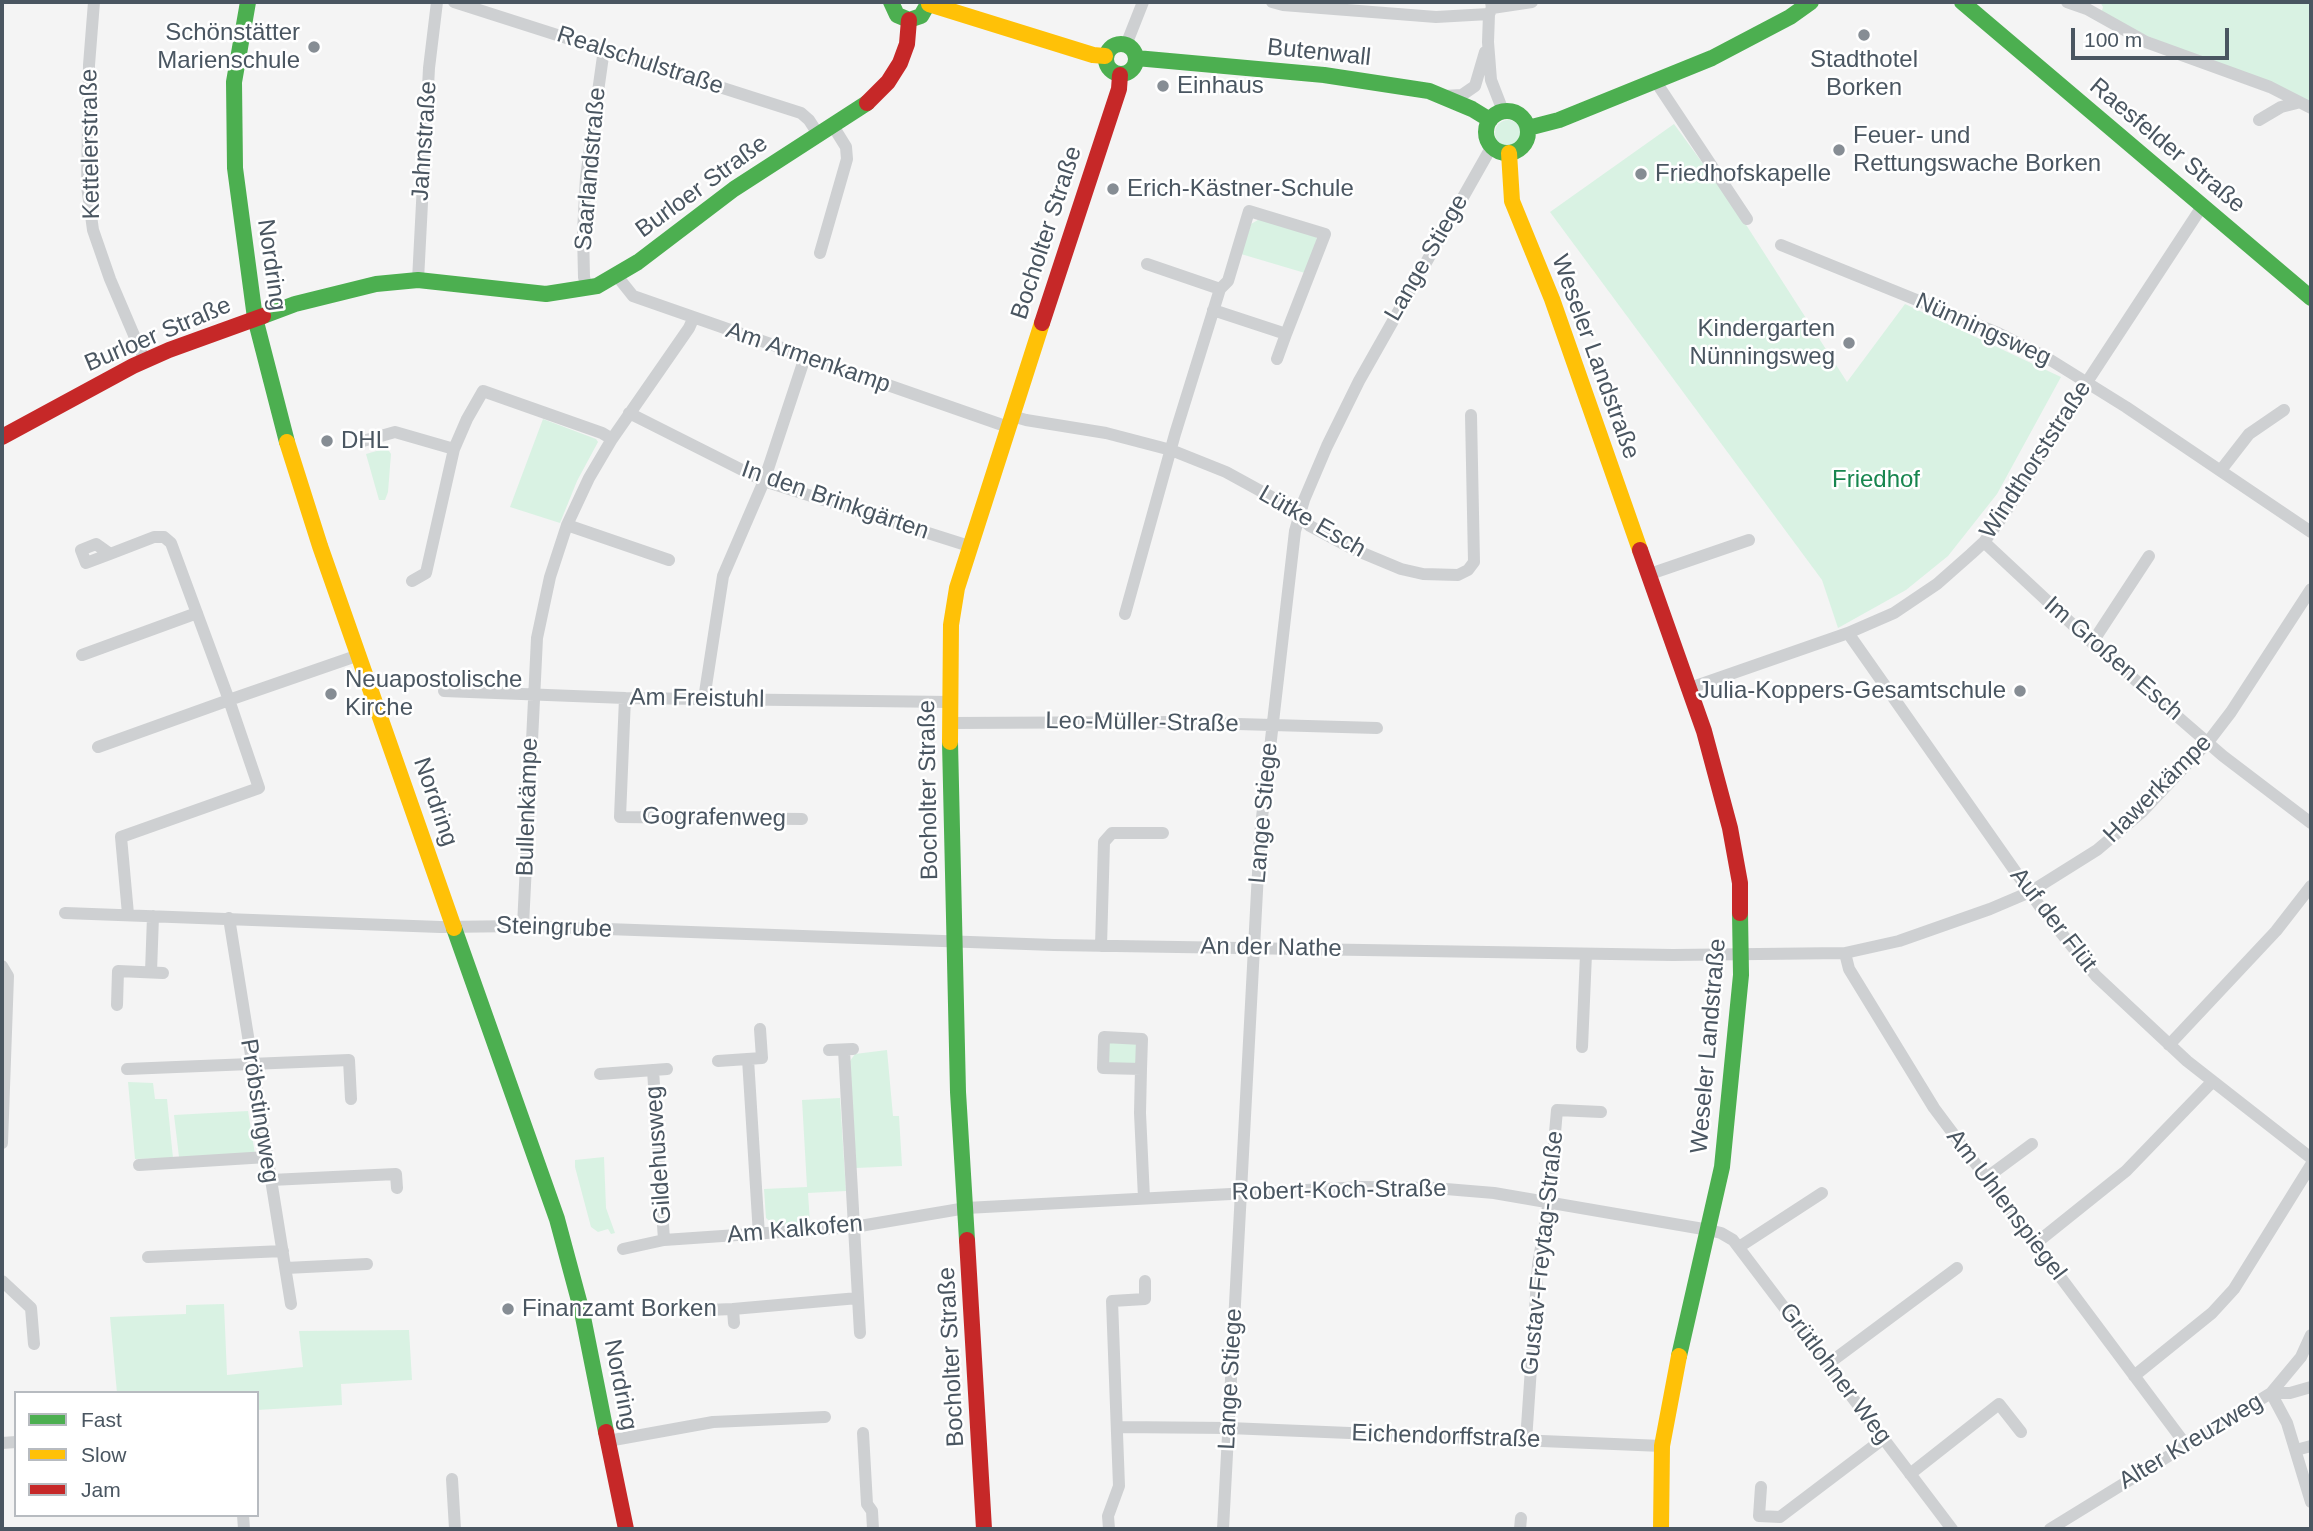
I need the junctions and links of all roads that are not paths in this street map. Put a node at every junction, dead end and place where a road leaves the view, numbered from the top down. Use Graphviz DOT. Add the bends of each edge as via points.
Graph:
graph roads {
  1 [pos="94,2"];
  2 [pos="248,2"];
  3 [pos="437,2"];
  4 [pos="454,2"];
  5 [pos="891,2"];
  6 [pos="1143,2"];
  7 [pos="1272,2"];
  8 [pos="1532,2"];
  9 [pos="1811,2"];
  10 [pos="2067,2"];
  11 [pos="929,3"];
  12 [pos="1967,3"];
  13 [pos="1491,8"];
  14 [pos="909,20"];
  15 [pos="1488,42"];
  16 [pos="604,49"];
  17 [pos="1131,52"];
  18 [pos="1105,56"];
  19 [pos="1120,75"];
  20 [pos="1656,82"];
  21 [pos="1444,96"];
  22 [pos="2298,103"];
  23 [pos="2311,108"];
  24 [pos="1496,116"];
  25 [pos="2259,120"];
  26 [pos="833,126"];
  27 [pos="1528,128"];
  28 [pos="818,134"];
  29 [pos="1492,146"];
  30 [pos="1509,153"];
  31 [pos="2203,205"];
  32 [pos="1747,219"];
  33 [pos="1781,245"];
  34 [pos="820,253"];
  35 [pos="1147,264"];
  36 [pos="617,276"];
  37 [pos="418,280"];
  38 [pos="587,289"];
  39 [pos="1220,289"];
  40 [pos="2311,298"];
  41 [pos="1213,310"];
  42 [pos="255,318"];
  43 [pos="693,319"];
  44 [pos="1286,334"];
  45 [pos="805,357"];
  46 [pos="1277,359"];
  47 [pos="145,361"];
  48 [pos="2087,382"];
  49 [pos="2284,410"];
  50 [pos="629,413"];
  51 [pos="1471,415"];
  52 [pos="1010,421"];
  53 [pos="2,437"];
  54 [pos="612,439"];
  55 [pos="363,441"];
  56 [pos="453,449"];
  57 [pos="1171,450"];
  58 [pos="2221,470"];
  59 [pos="764,481"];
  60 [pos="1299,516"];
  61 [pos="567,525"];
  62 [pos="2311,532"];
  63 [pos="1749,540"];
  64 [pos="1984,542"];
  65 [pos="969,546"];
  66 [pos="110,554"];
  67 [pos="2148,556"];
  68 [pos="669,560"];
  69 [pos="1650,574"];
  70 [pos="412,581"];
  71 [pos="2311,589"];
  72 [pos="197,613"];
  73 [pos="1125,614"];
  74 [pos="1848,633"];
  75 [pos="2092,643"];
  76 [pos="359,655"];
  77 [pos="82,656"];
  78 [pos="1689,688"];
  79 [pos="444,691"];
  80 [pos="532,694"];
  81 [pos="625,698"];
  82 [pos="704,699"];
  83 [pos="229,700"];
  84 [pos="950,702"];
  85 [pos="950,723"];
  86 [pos="1272,725"];
  87 [pos="1377,728"];
  88 [pos="2208,742"];
  89 [pos="98,747"];
  90 [pos="802,819"];
  91 [pos="2311,823"];
  92 [pos="1164,833"];
  93 [pos="2311,886"];
  94 [pos="2030,892"];
  95 [pos="65,913"];
  96 [pos="128,914"];
  97 [pos="153,916"];
  98 [pos="229,918"];
  99 [pos="523,926"];
  100 [pos="455,927"];
  101 [pos="955,942"];
  102 [pos="1101,946"];
  103 [pos="1254,948"];
  104 [pos="1845,953"];
  105 [pos="1586,954"];
  106 [pos="1742,955"];
  107 [pos="2,966"];
  108 [pos="117,1004"];
  109 [pos="760,1030"];
  110 [pos="2169,1045"];
  111 [pos="1582,1047"];
  112 [pos="829,1051"];
  113 [pos="748,1059"];
  114 [pos="718,1061"];
  115 [pos="251,1063"];
  116 [pos="127,1069"];
  117 [pos="667,1069"];
  118 [pos="1141,1069"];
  119 [pos="653,1070"];
  120 [pos="600,1074"];
  121 [pos="2212,1082"];
  122 [pos="351,1099"];
  123 [pos="1601,1112"];
  124 [pos="2,1143"];
  125 [pos="2032,1144"];
  126 [pos="267,1157"];
  127 [pos="2311,1158"];
  128 [pos="139,1165"];
  129 [pos="2311,1165"];
  130 [pos="1986,1178"];
  131 [pos="271,1180"];
  132 [pos="397,1188"];
  133 [pos="1240,1192"];
  134 [pos="1822,1193"];
  135 [pos="1144,1198"];
  136 [pos="1549,1201"];
  137 [pos="966,1208"];
  138 [pos="854,1227"];
  139 [pos="1709,1230"];
  140 [pos="759,1235"];
  141 [pos="664,1240"];
  142 [pos="2035,1244"];
  143 [pos="1739,1247"];
  144 [pos="623,1249"];
  145 [pos="283,1251"];
  146 [pos="148,1257"];
  147 [pos="368,1264"];
  148 [pos="286,1268"];
  149 [pos="1957,1268"];
  150 [pos="2,1281"];
  151 [pos="1145,1281"];
  152 [pos="858,1298"];
  153 [pos="292,1304"];
  154 [pos="733,1309"];
  155 [pos="707,1310"];
  156 [pos="734,1323"];
  157 [pos="860,1333"];
  158 [pos="2311,1335"];
  159 [pos="34,1345"];
  160 [pos="1828,1364"];
  161 [pos="2134,1376"];
  162 [pos="2311,1387"];
  163 [pos="2271,1393"];
  164 [pos="825,1417"];
  165 [pos="1117,1427"];
  166 [pos="1229,1428"];
  167 [pos="2021,1432"];
  168 [pos="863,1433"];
  169 [pos="1883,1439"];
  170 [pos="608,1441"];
  171 [pos="1526,1441"];
  172 [pos="2186,1445"];
  173 [pos="1662,1446"];
  174 [pos="2311,1446"];
  175 [pos="2296,1450"];
  176 [pos="1910,1474"];
  177 [pos="452,1479"];
  178 [pos="1761,1487"];
  179 [pos="2311,1502"];
  180 [pos="1759,1523"];
  181 [pos="1775,1523"];
  182 [pos="455,1529"];
  183 [pos="626,1529"];
  184 [pos="873,1529"];
  185 [pos="984,1529"];
  186 [pos="1109,1529"];
  187 [pos="1223,1529"];
  188 [pos="1661,1529"];
  189 [pos="1952,1529"];
  190 [pos="2050,1529"];
  1 -- 47 [label="street, Kettelerstraße" via="87,186 93,230"];
  2 -- 42 [label="main road, Nordring" via="234,82 233,118"];
  3 -- 37 [label="street, Jahnstraße"];
  4 -- 16 [label="street, Realschulstraße"];
  5 -- 14 [label="main road" via="897,15"];
  6 -- 17 [label="street"];
  7 -- 13 [label="street" via="1436,17"];
  8 -- 13 [label="street"];
  9 -- 20 [label="main road" via="1750,40"];
  10 -- 22 [label="street" via="2146,42 2270,87"];
  11 -- 14 [label="main road" via="921,16"];
  11 -- 18 [label="main road"];
  12 -- 31 [label="main road, Raesfelder Straße"];
  13 -- 15 [label="street"];
  14 -- 26 [label="main road, Burloer Straße" via="907,44 888,82 873,100"];
  15 -- 21 [label="street" via="1475,86 1462,95"];
  15 -- 24 [label="street"];
  16 -- 28 [label="street, Realschulstraße" via="800,113"];
  16 -- 38 [label="street, Saarlandstraße" via="586,177"];
  17 -- 18 [label="main road" via="1113,46"];
  17 -- 19 [label="main road" via="1132,70"];
  17 -- 21 [label="main road, Butenwall" via="1324,75"];
  18 -- 19 [label="main road" via="1107,67"];
  19 -- 52 [label="main road, Bocholter Straße"];
  20 -- 27 [label="main road"];
  20 -- 32 [label="street"];
  21 -- 24 [label="main road, Butenwall"];
  22 -- 23 [label="street"];
  22 -- 25 [label="street"];
  24 -- 27 [label="main road" via="1516,113"];
  24 -- 29 [label="main road" via="1486,133"];
  26 -- 28 [label="main road, Burloer Straße"];
  26 -- 34 [label="street" via="846,147 847,159"];
  27 -- 30 [label="main road" via="1522,146"];
  28 -- 36 [label="main road, Burloer Straße" via="734,189"];
  29 -- 30 [label="main road"];
  29 -- 60 [label="street, Lange Stiege" via="1359,381"];
  30 -- 69 [label="main road, Weseler Landstraße" via="1512,201"];
  31 -- 40 [label="main road, Raesfelder Straße"];
  31 -- 48 [label="street, Windthorststraße"];
  33 -- 48 [label="street, Nünningsweg" via="1998,332"];
  35 -- 39 [label="street"];
  36 -- 38 [label="main road, Burloer Straße"];
  36 -- 43 [label="street, Am Armenkamp" via="633,296"];
  37 -- 38 [label="main road, Burloer Straße" via="545,294"];
  37 -- 42 [label="main road, Burloer Straße" via="376,284"];
  39 -- 41 [label="street"];
  39 -- 44 [label="street" via="1228,281 1249,211 1325,234"];
  41 -- 44 [label="street"];
  41 -- 57 [label="street"];
  42 -- 47 [label="main road, Burloer Straße"];
  42 -- 76 [label="main road, Nordring" via="292,461"];
  43 -- 45 [label="street, Am Armenkamp"];
  43 -- 50 [label="street, Bullenkämpe"];
  44 -- 46 [label="street"];
  45 -- 52 [label="street, Am Armenkamp"];
  45 -- 59 [label="street"];
  47 -- 53 [label="main road, Burloer Straße"];
  48 -- 58 [label="street, Nünningsweg"];
  48 -- 64 [label="street, Windthorststraße"];
  49 -- 58 [label="street" via="2249,434"];
  50 -- 54 [label="street, Bullenkämpe"];
  50 -- 59 [label="street, In den Brinkgärten"];
  51 -- 60 [label="street, Lütke Esch" via="1475,549 1468,570 1458,575 1401,569 1353,549"];
  52 -- 57 [label="street, Lütke Esch" via="1106,433"];
  52 -- 65 [label="main road, Bocholter Straße"];
  54 -- 56 [label="street" via="483,391"];
  54 -- 61 [label="street, Bullenkämpe"];
  55 -- 56 [label="street" via="395,432"];
  56 -- 70 [label="street" via="426,573"];
  57 -- 60 [label="street, Lütke Esch" via="1226,472"];
  57 -- 73 [label="street"];
  58 -- 62 [label="street, Nünningsweg"];
  59 -- 65 [label="street, In den Brinkgärten"];
  59 -- 82 [label="street" via="723,576"];
  60 -- 86 [label="street, Lange Stiege"];
  61 -- 68 [label="street"];
  61 -- 80 [label="street, Bullenkämpe" via="542,604"];
  63 -- 69 [label="street"];
  64 -- 74 [label="street, Windthorststraße" via="1937,584 1894,613"];
  64 -- 75 [label="street, Im Großen Esch"];
  65 -- 84 [label="main road, Bocholter Straße" via="951,625"];
  66 -- 72 [label="street" via="163,537 171,543"];
  67 -- 75 [label="street"];
  69 -- 78 [label="main road, Weseler Landstraße"];
  71 -- 88 [label="street, Hawerkämpe"];
  72 -- 77 [label="street"];
  72 -- 83 [label="street"];
  74 -- 78 [label="street, Windthorststraße"];
  74 -- 94 [label="street, Auf der Flüt"];
  75 -- 88 [label="street, Im Großen Esch"];
  76 -- 83 [label="street"];
  76 -- 100 [label="main road, Nordring"];
  78 -- 106 [label="main road, Weseler Landstraße" via="1730,828 1740,883"];
  79 -- 80 [label="street, Am Freistuhl"];
  80 -- 81 [label="street, Am Freistuhl"];
  80 -- 99 [label="street, Bullenkämpe"];
  81 -- 82 [label="street, Am Freistuhl"];
  81 -- 90 [label="street, Gografenweg" via="620,817"];
  82 -- 84 [label="street, Am Freistuhl"];
  83 -- 89 [label="street"];
  83 -- 96 [label="street" via="259,788 121,837"];
  84 -- 85 [label="main road, Bocholter Straße"];
  85 -- 86 [label="street, Leo-Müller-Straße"];
  85 -- 101 [label="main road, Bocholter Straße"];
  86 -- 87 [label="street, Leo-Müller-Straße"];
  86 -- 103 [label="street, Lange Stiege"];
  88 -- 91 [label="street, Im Großen Esch"];
  88 -- 94 [label="street, Hawerkämpe" via="2142,812 2097,850"];
  92 -- 102 [label="street" via="1112,832 1104,842"];
  93 -- 110 [label="street" via="2277,931"];
  94 -- 104 [label="street, Hawerkämpe" via="1899,942"];
  94 -- 110 [label="street, Auf der Flüt" via="2096,976"];
  95 -- 96 [label="street, Steingrube"];
  96 -- 97 [label="street, Steingrube"];
  97 -- 98 [label="street, Steingrube"];
  97 -- 108 [label="street" via="157,973 118,971"];
  98 -- 100 [label="street, Steingrube"];
  98 -- 115 [label="street, Pröbstingweg"];
  99 -- 100 [label="street, Steingrube"];
  99 -- 101 [label="street, Steingrube"];
  100 -- 170 [label="main road, Nordring" via="561,1230"];
  101 -- 102 [label="street, An der Nathe"];
  101 -- 137 [label="main road, Bocholter Straße"];
  102 -- 103 [label="street, An der Nathe"];
  103 -- 105 [label="street, An der Nathe"];
  103 -- 133 [label="street, Lange Stiege"];
  104 -- 106 [label="street, Hawerkämpe"];
  104 -- 130 [label="street, Am Uhlenspiegel" via="1849,969 1934,1108"];
  105 -- 106 [label="street, An der Nathe"];
  105 -- 111 [label="street"];
  106 -- 139 [label="main road, Weseler Landstraße" via="1722,1167"];
  107 -- 124 [label="street" via="8,975"];
  109 -- 113 [label="street" via="762,1058"];
  110 -- 121 [label="street, Auf der Flüt"];
  112 -- 138 [label="street" via="848,1049"];
  113 -- 114 [label="street"];
  113 -- 140 [label="street"];
  115 -- 116 [label="street"];
  115 -- 122 [label="street" via="349,1059"];
  115 -- 126 [label="street, Pröbstingweg"];
  117 -- 119 [label="street, Gildehusweg"];
  118 -- 135 [label="street"];
  119 -- 120 [label="street, Gildehusweg"];
  119 -- 141 [label="street, Gildehusweg"];
  121 -- 127 [label="street, Auf der Flüt"];
  121 -- 142 [label="street" via="2126,1171"];
  123 -- 136 [label="street, Gustav-Freytag-Straße" via="1557,1110"];
  125 -- 130 [label="street"];
  126 -- 128 [label="street"];
  126 -- 131 [label="street, Pröbstingweg"];
  129 -- 161 [label="street" via="2234,1289 2212,1313"];
  130 -- 142 [label="street, Am Uhlenspiegel"];
  131 -- 132 [label="street" via="396,1174"];
  131 -- 145 [label="street, Pröbstingweg"];
  133 -- 135 [label="street, Robert-Koch-Straße"];
  133 -- 136 [label="street, Robert-Koch-Straße" via="1434,1188"];
  133 -- 166 [label="street, Lange Stiege"];
  134 -- 143 [label="street"];
  135 -- 137 [label="street, Robert-Koch-Straße"];
  136 -- 139 [label="street, Robert-Koch-Straße"];
  136 -- 171 [label="street, Gustav-Freytag-Straße" via="1538,1265"];
  137 -- 138 [label="street, Am Kalkofen"];
  137 -- 185 [label="main road, Bocholter Straße"];
  138 -- 140 [label="street, Am Kalkofen"];
  138 -- 152 [label="street"];
  139 -- 143 [label="street, Grütlohner Weg" via="1730,1237"];
  139 -- 173 [label="main road, Weseler Landstraße" via="1683,1332"];
  140 -- 141 [label="street, Am Kalkofen"];
  141 -- 144 [label="street, Am Kalkofen"];
  142 -- 161 [label="street, Am Uhlenspiegel"];
  143 -- 160 [label="street, Grütlohner Weg"];
  145 -- 146 [label="street"];
  145 -- 148 [label="street, Pröbstingweg"];
  147 -- 148 [label="street"];
  148 -- 153 [label="street, Pröbstingweg"];
  149 -- 160 [label="street"];
  150 -- 159 [label="street" via="31,1308"];
  151 -- 165 [label="street" via="1145,1299 1112,1301"];
  152 -- 154 [label="street"];
  152 -- 157 [label="street"];
  154 -- 155 [label="street"];
  154 -- 156 [label="street"];
  158 -- 163 [label="street, Alter Kreuzweg" via="2301,1357"];
  160 -- 169 [label="street, Grütlohner Weg"];
  161 -- 172 [label="street, Am Uhlenspiegel"];
  162 -- 163 [label="street"];
  163 -- 172 [label="street, Alter Kreuzweg"];
  163 -- 175 [label="street"];
  164 -- 170 [label="street" via="713,1422"];
  165 -- 166 [label="street, Eichendorffstraße"];
  165 -- 186 [label="street" via="1119,1486 1108,1517"];
  166 -- 171 [label="street, Eichendorffstraße"];
  166 -- 187 [label="street, Lange Stiege"];
  167 -- 176 [label="street" via="1999,1404"];
  168 -- 184 [label="street"];
  169 -- 176 [label="street, Grütlohner Weg"];
  169 -- 181 [label="street"];
  170 -- 183 [label="main road, Nordring"];
  171 -- 173 [label="street, Eichendorffstraße"];
  172 -- 190 [label="street, Alter Kreuzweg"];
  173 -- 188 [label="main road, Weseler Landstraße"];
  174 -- 175 [label="street"];
  175 -- 179 [label="street"];
  176 -- 189 [label="street, Grütlohner Weg"];
  177 -- 182 [label="street"];
  178 -- 180 [label="street"];
  180 -- 181 [label="street"];
}
